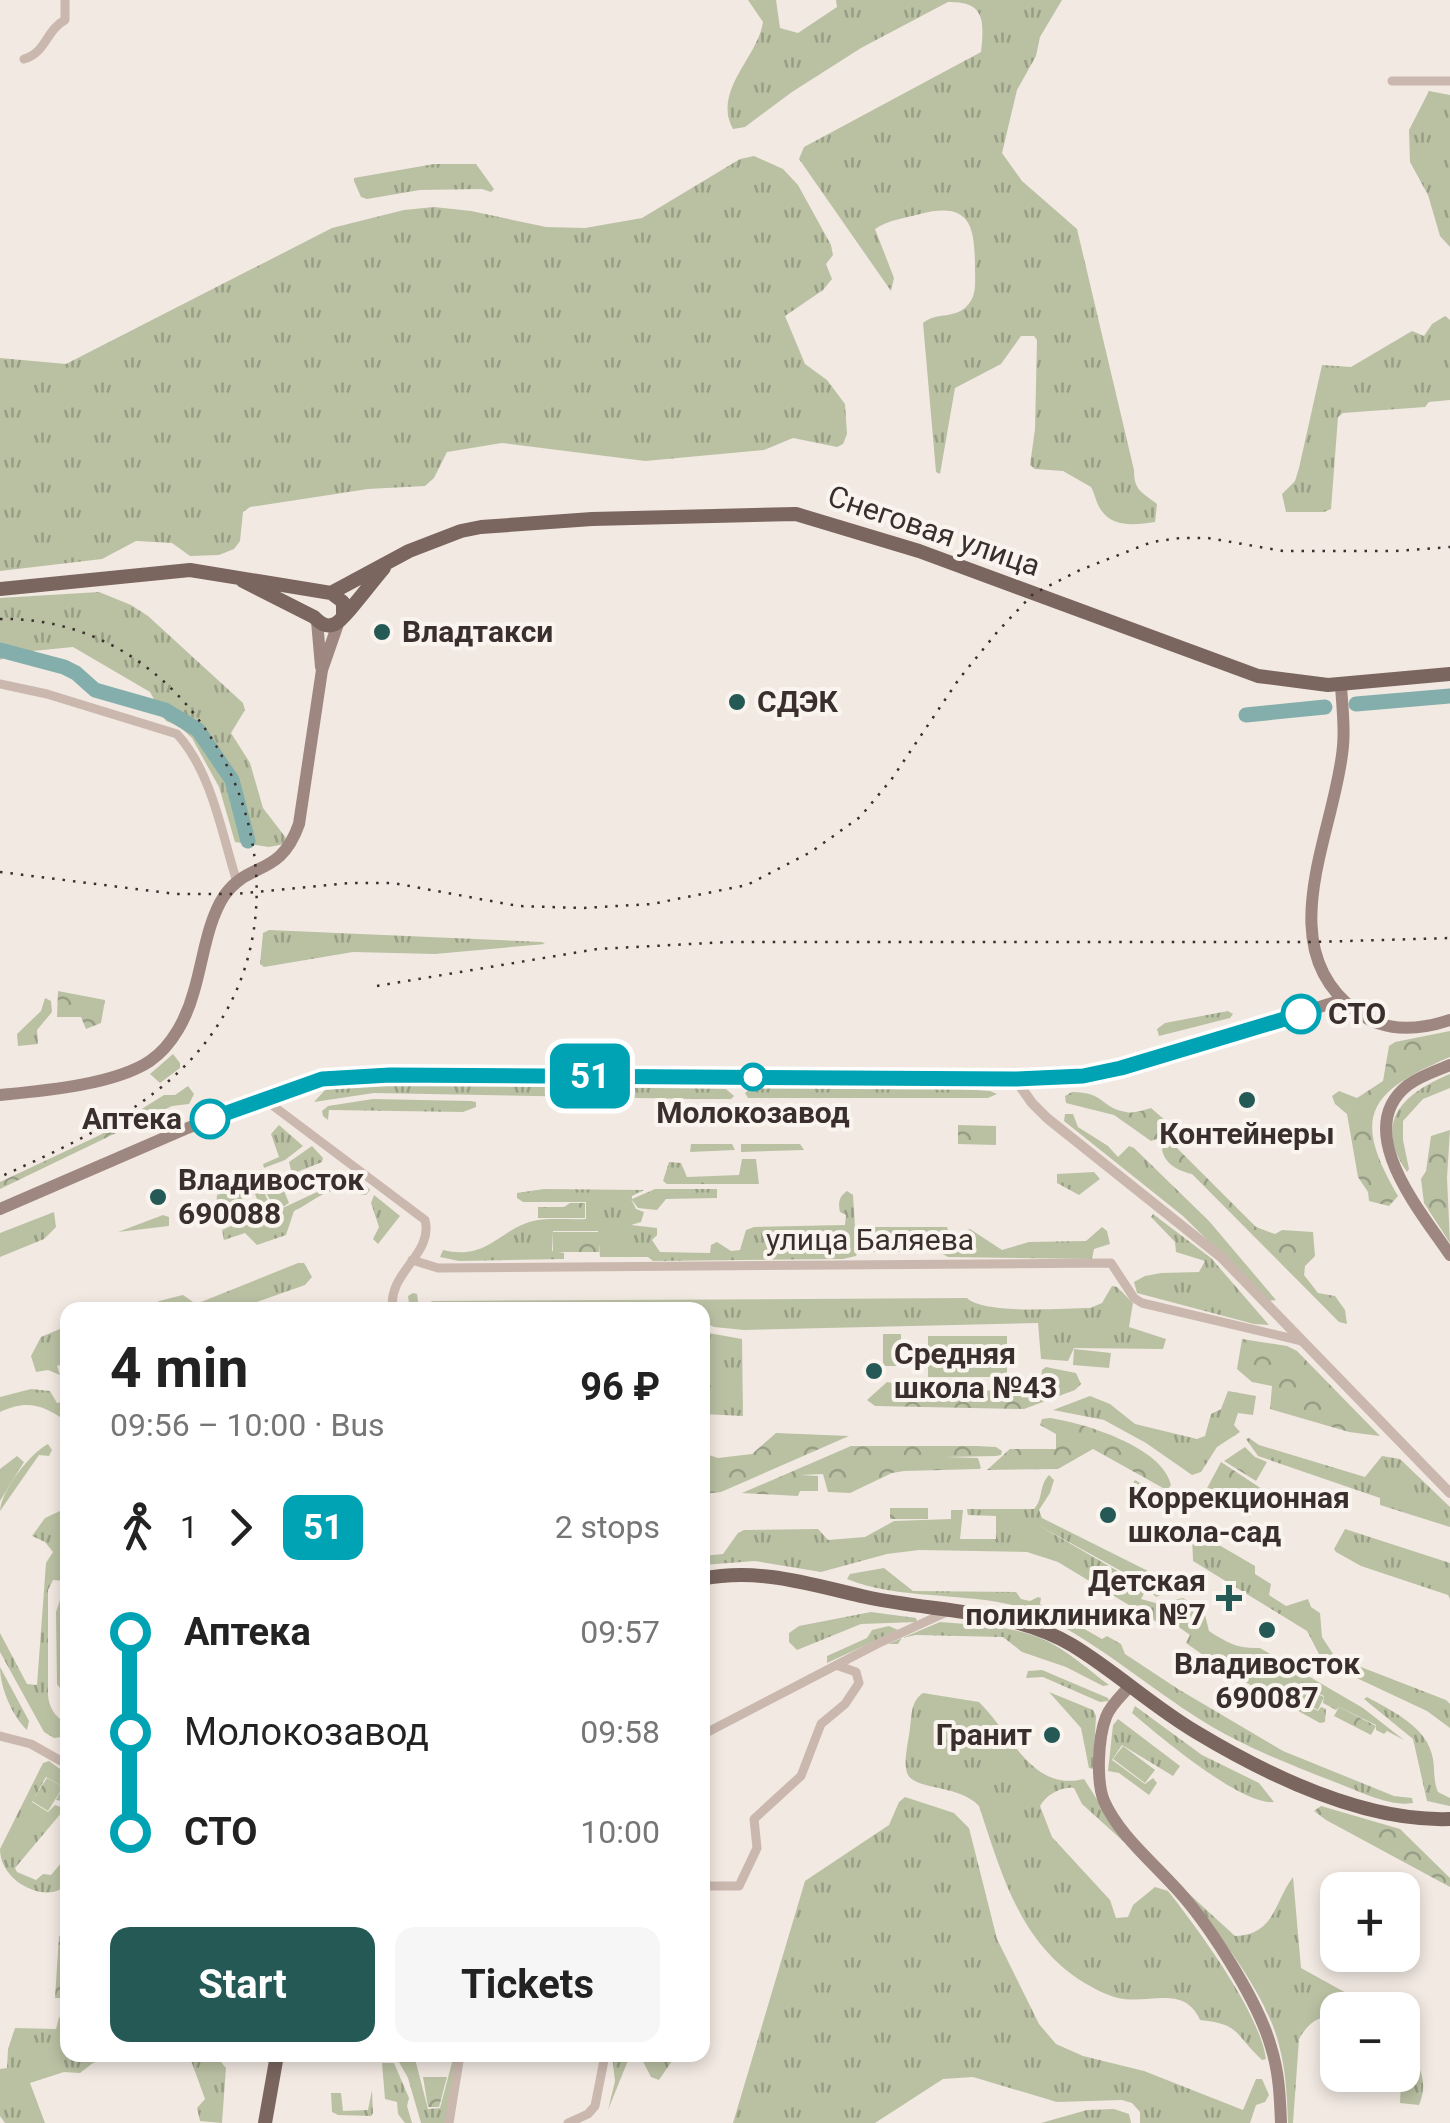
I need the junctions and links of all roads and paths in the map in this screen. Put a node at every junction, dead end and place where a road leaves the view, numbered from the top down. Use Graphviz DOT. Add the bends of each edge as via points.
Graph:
graph roads {
  1 [pos="65,0"];
  2 [pos="24,59"];
  3 [pos="1392,81"];
  4 [pos="1450,81"];
  5 [pos="391,560"];
  6 [pos="228,574"];
  7 [pos="0,589"];
  8 [pos="328,594"];
  9 [pos="341,618"];
  10 [pos="315,619"];
  11 [pos="322,670"];
  12 [pos="1450,674"];
  13 [pos="0,684"];
  14 [pos="1341,686"];
  15 [pos="238,882"];
  16 [pos="1342,1000"];
  17 [pos="1450,1020"];
  18 [pos="1450,1065"];
  19 [pos="1016,1079"];
  20 [pos="0,1095"];
  21 [pos="264,1099"];
  22 [pos="0,1209"];
  23 [pos="1450,1256"];
  24 [pos="412,1260"];
  25 [pos="393,1302"];
  26 [pos="1305,1341"];
  27 [pos="1450,1493"];
  28 [pos="710,1578"];
  29 [pos="949,1611"];
  30 [pos="836,1665"];
  31 [pos="1129,1687"];
  32 [pos="710,1731"];
  33 [pos="0,1736"];
  34 [pos="60,1760"];
  35 [pos="1450,1819"];
  36 [pos="710,1886"];
  37 [pos="276,2062"];
  38 [pos="459,2062"];
  39 [pos="604,2062"];
  40 [pos="265,2123"];
  41 [pos="449,2123"];
  42 [pos="568,2123"];
  43 [pos="1280,2123"];
  1 -- 2 [label="street" via="64,20 39,52"];
  3 -- 4 [label="street"];
  5 -- 8 [label="main road, Снеговая улица"];
  5 -- 9 [label="main road, Снеговая улица"];
  5 -- 14 [label="main road, Снеговая улица" via="481,527 796,514 1258,676"];
  6 -- 7 [label="main road" via="190,570"];
  6 -- 8 [label="main road"];
  6 -- 10 [label="main road"];
  8 -- 9 [label="main road" via="342,602"];
  8 -- 10 [label="main road" via="314,603"];
  9 -- 10 [label="main road" via="326,625"];
  9 -- 11 [label="main road"];
  10 -- 11 [label="main road"];
  11 -- 15 [label="main road" via="293,843 275,863"];
  12 -- 14 [label="main road, Снеговая улица"];
  13 -- 15 [label="street" via="177,734 208,790"];
  14 -- 16 [label="main road" via="1344,740 1311,918 1316,958"];
  15 -- 20 [label="main road" via="216,912 184,1021 159,1054 120,1074"];
  16 -- 17 [label="main road" via="1387,1026"];
  16 -- 19 [label="main road" via="1121,1068"];
  18 -- 23 [label="main road" via="1400,1093 1386,1136 1398,1174"];
  19 -- 21 [label="main road" via="390,1075 328,1078"];
  19 -- 26 [label="street" via="1047,1118 1221,1257"];
  21 -- 22 [label="main road"];
  21 -- 24 [label="street" via="418,1212 427,1228"];
  24 -- 25 [label="street" via="393,1289"];
  24 -- 26 [label="street, улица Баляева" via="438,1268 1111,1263 1142,1303"];
  26 -- 27 [label="street"];
  28 -- 29 [label="main road" via="779,1577"];
  29 -- 30 [label="street"];
  29 -- 31 [label="main road" via="1031,1626"];
  30 -- 32 [label="street"];
  30 -- 36 [label="street" via="856,1672 858,1683 822,1724 801,1776 754,1819 757,1848 739,1886"];
  31 -- 35 [label="main road" via="1196,1732 1334,1798 1401,1819"];
  31 -- 43 [label="main road" via="1106,1718 1103,1798 1198,1918 1244,1989 1271,2046"];
  33 -- 34 [label="street"];
  37 -- 40 [label="main road"];
  38 -- 41 [label="street"];
  39 -- 42 [label="street" via="595,2106"];
}
